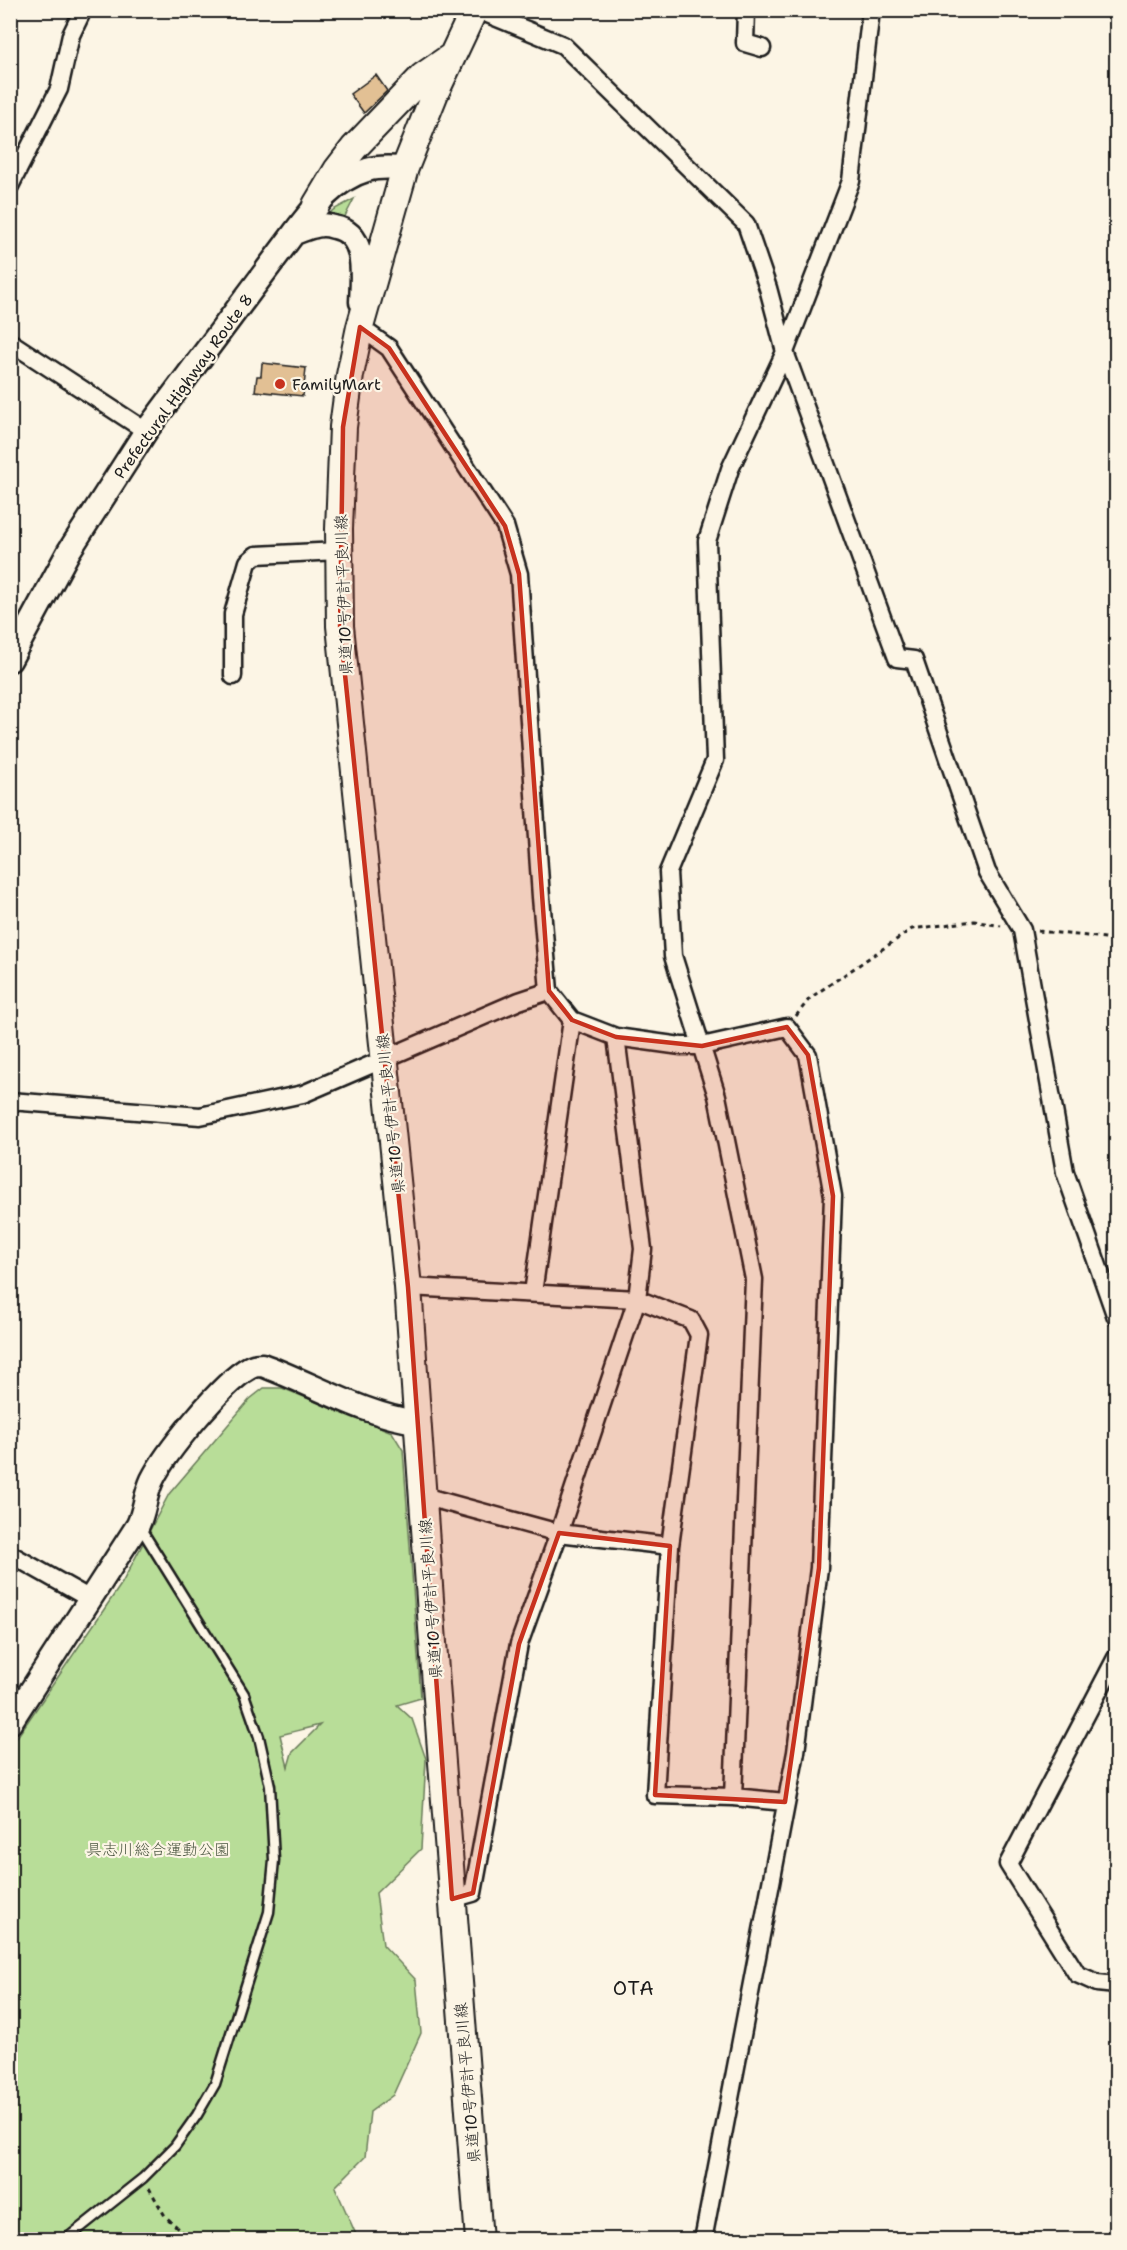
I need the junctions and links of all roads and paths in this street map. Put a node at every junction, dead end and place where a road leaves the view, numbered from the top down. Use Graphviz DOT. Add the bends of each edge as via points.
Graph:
graph roads {
  1 [pos="82,10"];
  2 [pos="476,10"];
  3 [pos="871,10"];
  4 [pos="742,11"];
  5 [pos="762,48"];
  6 [pos="453,55"];
  7 [pos="405,168"];
  8 [pos="10,186"];
  9 [pos="316,205"];
  10 [pos="294,233"];
  11 [pos="360,327"];
  12 [pos="10,342"];
  13 [pos="785,352"];
  14 [pos="146,431"];
  15 [pos="339,551"];
  16 [pos="10,660"];
  17 [pos="232,676"];
  18 [pos="1022,930"];
  19 [pos="1116,939"];
  20 [pos="549,991"];
  21 [pos="572,1020"];
  22 [pos="787,1027"];
  23 [pos="616,1037"];
  24 [pos="702,1046"];
  25 [pos="384,1061"];
  26 [pos="10,1101"];
  27 [pos="408,1287"];
  28 [pos="533,1293"];
  29 [pos="637,1299"];
  30 [pos="1116,1317"];
  31 [pos="417,1422"];
  32 [pos="423,1497"];
  33 [pos="138,1525"];
  34 [pos="559,1533"];
  35 [pos="670,1546"];
  36 [pos="10,1554"];
  37 [pos="90,1599"];
  38 [pos="1116,1658"];
  39 [pos="10,1724"];
  40 [pos="733,1797"];
  41 [pos="785,1802"];
  42 [pos="452,1899"];
  43 [pos="1116,1985"];
  44 [pos="143,2178"];
  45 [pos="65,2240"];
  46 [pos="191,2240"];
  47 [pos="479,2240"];
  48 [pos="703,2240"];
  1 -- 8 [label="street" via="71,35 59,89"];
  2 -- 6 [label="main road, 県道10号伊計平良川線"];
  2 -- 13 [label="street" via="562,45 746,224"];
  3 -- 13 [label="street" via="851,181"];
  4 -- 5 [label="street" via="745,44"];
  6 -- 7 [label="main road, 県道10号伊計平良川線"];
  6 -- 9 [label="main road" via="423,76 354,148"];
  7 -- 9 [label="main road, Prefectural Highway Route 8" via="376,168 354,175"];
  7 -- 11 [label="main road, 県道10号伊計平良川線"];
  9 -- 10 [label="main road, Prefectural Highway Route 8"];
  10 -- 11 [label="main road" via="323,225 344,228 352,236 362,262"];
  10 -- 14 [label="main road, Prefectural Highway Route 8"];
  11 -- 15 [label="main road, 県道10号伊計平良川線" via="343,427"];
  11 -- 20 [label="street" via="389,348 505,525 519,574"];
  12 -- 14 [label="street"];
  13 -- 18 [label="street" via="897,658 914,660 987,872"];
  13 -- 24 [label="street" via="730,469 707,541 715,760 668,872 673,956"];
  14 -- 16 [label="main road, Prefectural Highway Route 8" via="69,551"];
  15 -- 17 [label="street" via="256,555 249,562 233,614"];
  15 -- 25 [label="main road, 県道10号伊計平良川線" via="340,626"];
  18 -- 19 [label="path"];
  18 -- 22 [label="path" via="974,921 912,929 810,998"];
  18 -- 30 [label="street" via="1065,1172"];
  20 -- 21 [label="street"];
  20 -- 25 [label="street"];
  21 -- 23 [label="street"];
  21 -- 28 [label="street"];
  22 -- 24 [label="street"];
  22 -- 41 [label="street" via="808,1055 832,1196 819,1568 796,1752"];
  23 -- 24 [label="street"];
  23 -- 29 [label="street" via="643,1249"];
  24 -- 40 [label="street" via="717,1096 754,1279"];
  25 -- 26 [label="street" via="303,1094 200,1116"];
  25 -- 27 [label="main road, 県道10号伊計平良川線"];
  27 -- 28 [label="street"];
  27 -- 31 [label="main road, 県道10号伊計平良川線"];
  28 -- 29 [label="street"];
  29 -- 34 [label="street"];
  29 -- 35 [label="street" via="691,1320 699,1335"];
  31 -- 32 [label="main road, 県道10号伊計平良川線"];
  31 -- 33 [label="main road" via="398,1420 262,1365 250,1367 189,1427 152,1480"];
  32 -- 34 [label="street"];
  32 -- 42 [label="main road, 県道10号伊計平良川線"];
  33 -- 37 [label="main road"];
  33 -- 44 [label="lane" via="244,1694 260,1737 270,1786 274,1860 269,1912 215,2084 175,2146"];
  34 -- 35 [label="street"];
  34 -- 42 [label="street" via="519,1644 473,1893"];
  35 -- 40 [label="street" via="655,1795"];
  36 -- 37 [label="street"];
  37 -- 39 [label="main road"];
  38 -- 43 [label="street" via="1008,1864 1077,1974 1097,1983"];
  40 -- 41 [label="street"];
  41 -- 48 [label="street"];
  42 -- 47 [label="main road, 県道10号伊計平良川線"];
  44 -- 45 [label="lane"];
  44 -- 46 [label="path" via="165,2216"];
}
